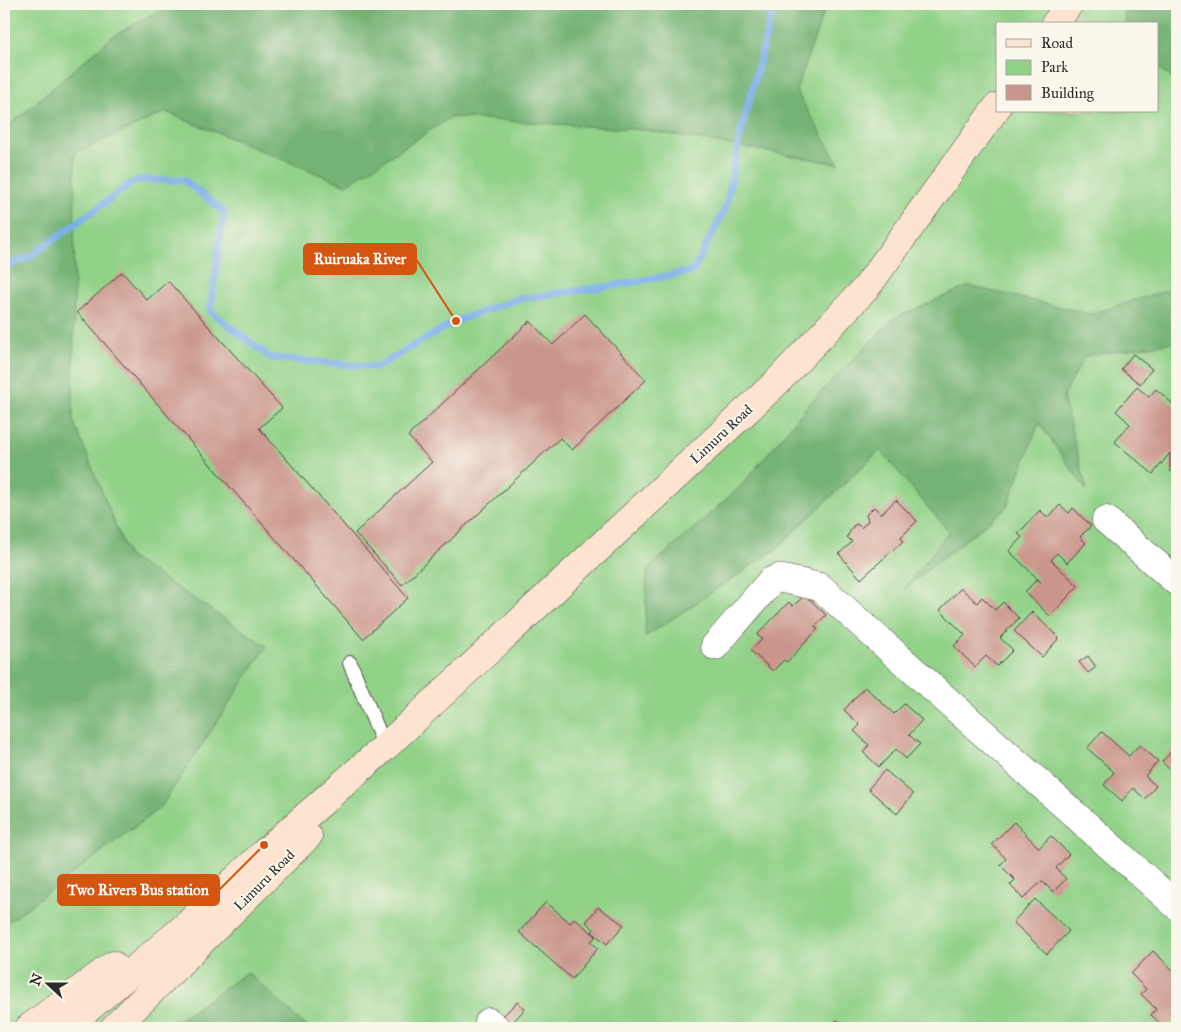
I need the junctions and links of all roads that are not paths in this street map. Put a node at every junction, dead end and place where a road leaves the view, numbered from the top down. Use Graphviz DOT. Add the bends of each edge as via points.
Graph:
graph roads {
  1 [pos="1069,4"];
  2 [pos="1056,22"];
  3 [pos="996,108"];
  4 [pos="1106,520"];
  5 [pos="1177,582"];
  6 [pos="715,646"];
  7 [pos="350,663"];
  8 [pos="406,726"];
  9 [pos="385,747"];
  10 [pos="265,852"];
  11 [pos="1177,906"];
  12 [pos="29,1028"];
  13 [pos="65,1028"];
  14 [pos="114,1028"];
  1 -- 2 [label="main road"];
  3 -- 8 [label="main road, Limuru Road" via="866,288 804,354"];
  4 -- 5 [label="street"];
  6 -- 11 [label="street" via="770,581 778,578 820,587"];
  7 -- 9 [label="lane"];
  8 -- 9 [label="main road, Limuru Road"];
  8 -- 14 [label="main road, Limuru Road" via="394,750 370,776"];
  9 -- 10 [label="main road, Limuru Road"];
  10 -- 12 [label="main road, Limuru Road"];
  10 -- 13 [label="main road, Limuru Road" via="187,924"];
}
